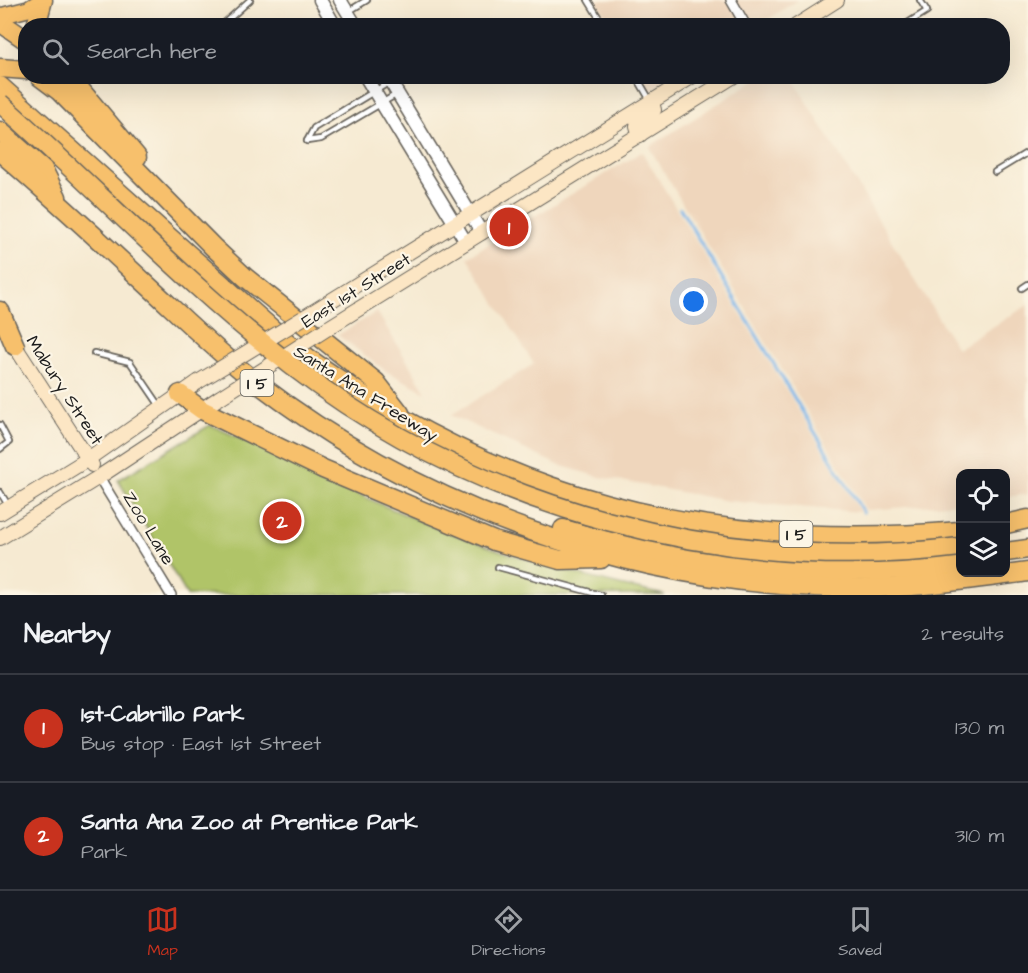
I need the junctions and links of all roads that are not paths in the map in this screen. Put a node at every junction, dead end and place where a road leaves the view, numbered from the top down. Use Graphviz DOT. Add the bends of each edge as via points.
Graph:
graph roads {
  1 [pos="5,0"];
  2 [pos="43,0"];
  3 [pos="250,0"];
  4 [pos="320,0"];
  5 [pos="340,0"];
  6 [pos="367,0"];
  7 [pos="588,0"];
  8 [pos="731,0"];
  9 [pos="837,0"];
  10 [pos="920,0"];
  11 [pos="0,8"];
  12 [pos="347,12"];
  13 [pos="0,16"];
  14 [pos="38,18"];
  15 [pos="230,18"];
  16 [pos="330,18"];
  17 [pos="351,18"];
  18 [pos="599,18"];
  19 [pos="741,18"];
  20 [pos="808,18"];
  21 [pos="916,18"];
  22 [pos="0,22"];
  23 [pos="18,34"];
  24 [pos="0,68"];
  25 [pos="18,69"];
  26 [pos="50,84"];
  27 [pos="76,84"];
  28 [pos="370,84"];
  29 [pos="382,84"];
  30 [pos="391,84"];
  31 [pos="641,84"];
  32 [pos="680,84"];
  33 [pos="721,84"];
  34 [pos="0,86"];
  35 [pos="374,91"];
  36 [pos="397,94"];
  37 [pos="652,102"];
  38 [pos="0,103"];
  39 [pos="381,103"];
  40 [pos="0,117"];
  41 [pos="0,131"];
  42 [pos="640,135"];
  43 [pos="0,152"];
  44 [pos="1028,152"];
  45 [pos="995,172"];
  46 [pos="148,180"];
  47 [pos="60,204"];
  48 [pos="470,214"];
  49 [pos="455,224"];
  50 [pos="482,233"];
  51 [pos="466,242"];
  52 [pos="1028,284"];
  53 [pos="1022,288"];
  54 [pos="0,311"];
  55 [pos="0,323"];
  56 [pos="15,346"];
  57 [pos="94,353"];
  58 [pos="180,394"];
  59 [pos="161,407"];
  60 [pos="202,410"];
  61 [pos="408,424"];
  62 [pos="1,427"];
  63 [pos="0,450"];
  64 [pos="88,459"];
  65 [pos="99,477"];
  66 [pos="0,492"];
  67 [pos="5,510"];
  68 [pos="489,514"];
  69 [pos="1028,519"];
  70 [pos="1010,524"];
  71 [pos="1028,524"];
  72 [pos="1010,525"];
  73 [pos="956,531"];
  74 [pos="0,538"];
  75 [pos="1028,539"];
  76 [pos="1010,541"];
  77 [pos="956,548"];
  78 [pos="1028,549"];
  79 [pos="1010,551"];
  80 [pos="1028,556"];
  81 [pos="616,558"];
  82 [pos="1010,558"];
  83 [pos="956,559"];
  84 [pos="956,564"];
  85 [pos="498,567"];
  86 [pos="1028,572"];
  87 [pos="171,595"];
  88 [pos="601,595"];
  1 -- 11 [label="main road"];
  2 -- 13 [label="main road" via="28,9"];
  2 -- 14 [label="highway"];
  3 -- 15 [label="lane"];
  4 -- 16 [label="street"];
  5 -- 12 [label="street"];
  6 -- 12 [label="lane"];
  7 -- 18 [label="lane"];
  8 -- 19 [label="street"];
  9 -- 20 [label="main road"];
  10 -- 21 [label="lane" via="927,11"];
  12 -- 17 [label="street"];
  22 -- 23 [label="highway"];
  24 -- 25 [label="highway"];
  26 -- 46 [label="highway"];
  27 -- 46 [label="highway" via="134,150"];
  28 -- 35 [label="street"];
  29 -- 35 [label="lane"];
  30 -- 36 [label="street"];
  31 -- 37 [label="lane"];
  32 -- 37 [label="main road, East 1st Street"];
  33 -- 42 [label="main road, East 1st Street"];
  34 -- 61 [label="highway, Santa Ana Freeway / I 5" via="289,344"];
  35 -- 39 [label="street"];
  35 -- 39 [label="lane" via="314,128 307,141 321,139"];
  36 -- 39 [label="lane"];
  36 -- 48 [label="street"];
  37 -- 42 [label="main road" via="654,110 637,126"];
  37 -- 48 [label="main road, East 1st Street"];
  38 -- 77 [label="highway, bridge" via="231,317 359,413 445,461 519,493 598,519 681,539 743,548 852,554"];
  39 -- 49 [label="street"];
  40 -- 83 [label="highway, bridge" via="287,375 441,470 596,529 681,548 743,558 854,564"];
  41 -- 47 [label="highway, I 5" via="43,169"];
  42 -- 50 [label="main road, East 1st Street"];
  43 -- 47 [label="highway, I 5"];
  44 -- 45 [label="lane"];
  46 -- 61 [label="highway" via="245,277 376,382"];
  47 -- 68 [label="highway, I 5" via="259,384 375,458 425,486"];
  48 -- 49 [label="main road, East 1st Street"];
  48 -- 50 [label="street"];
  49 -- 51 [label="street"];
  49 -- 58 [label="main road, East 1st Street, bridge"];
  50 -- 51 [label="main road, East 1st Street"];
  51 -- 60 [label="main road, East 1st Street, bridge"];
  52 -- 53 [label="lane"];
  54 -- 56 [label="highway"];
  55 -- 56 [label="main road, Mabury Street"];
  56 -- 64 [label="main road, Mabury Street"];
  57 -- 59 [label="lane" via="130,362"];
  58 -- 59 [label="main road, East 1st Street"];
  58 -- 60 [label="highway"];
  59 -- 64 [label="main road, East 1st Street"];
  60 -- 65 [label="main road, East 1st Street"];
  60 -- 81 [label="highway" via="323,469 494,541 560,560"];
  61 -- 73 [label="highway, Santa Ana Freeway / I 5" via="514,474 633,512 772,533 835,537"];
  62 -- 63 [label="lane" via="9,442"];
  64 -- 65 [label="main road, Mabury Street"];
  64 -- 67 [label="main road, East 1st Street"];
  65 -- 74 [label="main road, East 1st Street"];
  65 -- 87 [label="street, Zoo Lane"];
  66 -- 67 [label="lane"];
  68 -- 81 [label="highway, I 5"];
  68 -- 84 [label="highway" via="516,513 644,551 724,564 819,571 882,571"];
  69 -- 70 [label="highway"];
  71 -- 72 [label="highway"];
  75 -- 76 [label="highway"];
  78 -- 79 [label="highway"];
  80 -- 82 [label="highway"];
  81 -- 86 [label="highway, I 5" via="720,580 835,588 945,583"];
  85 -- 88 [label="lane"];
}
